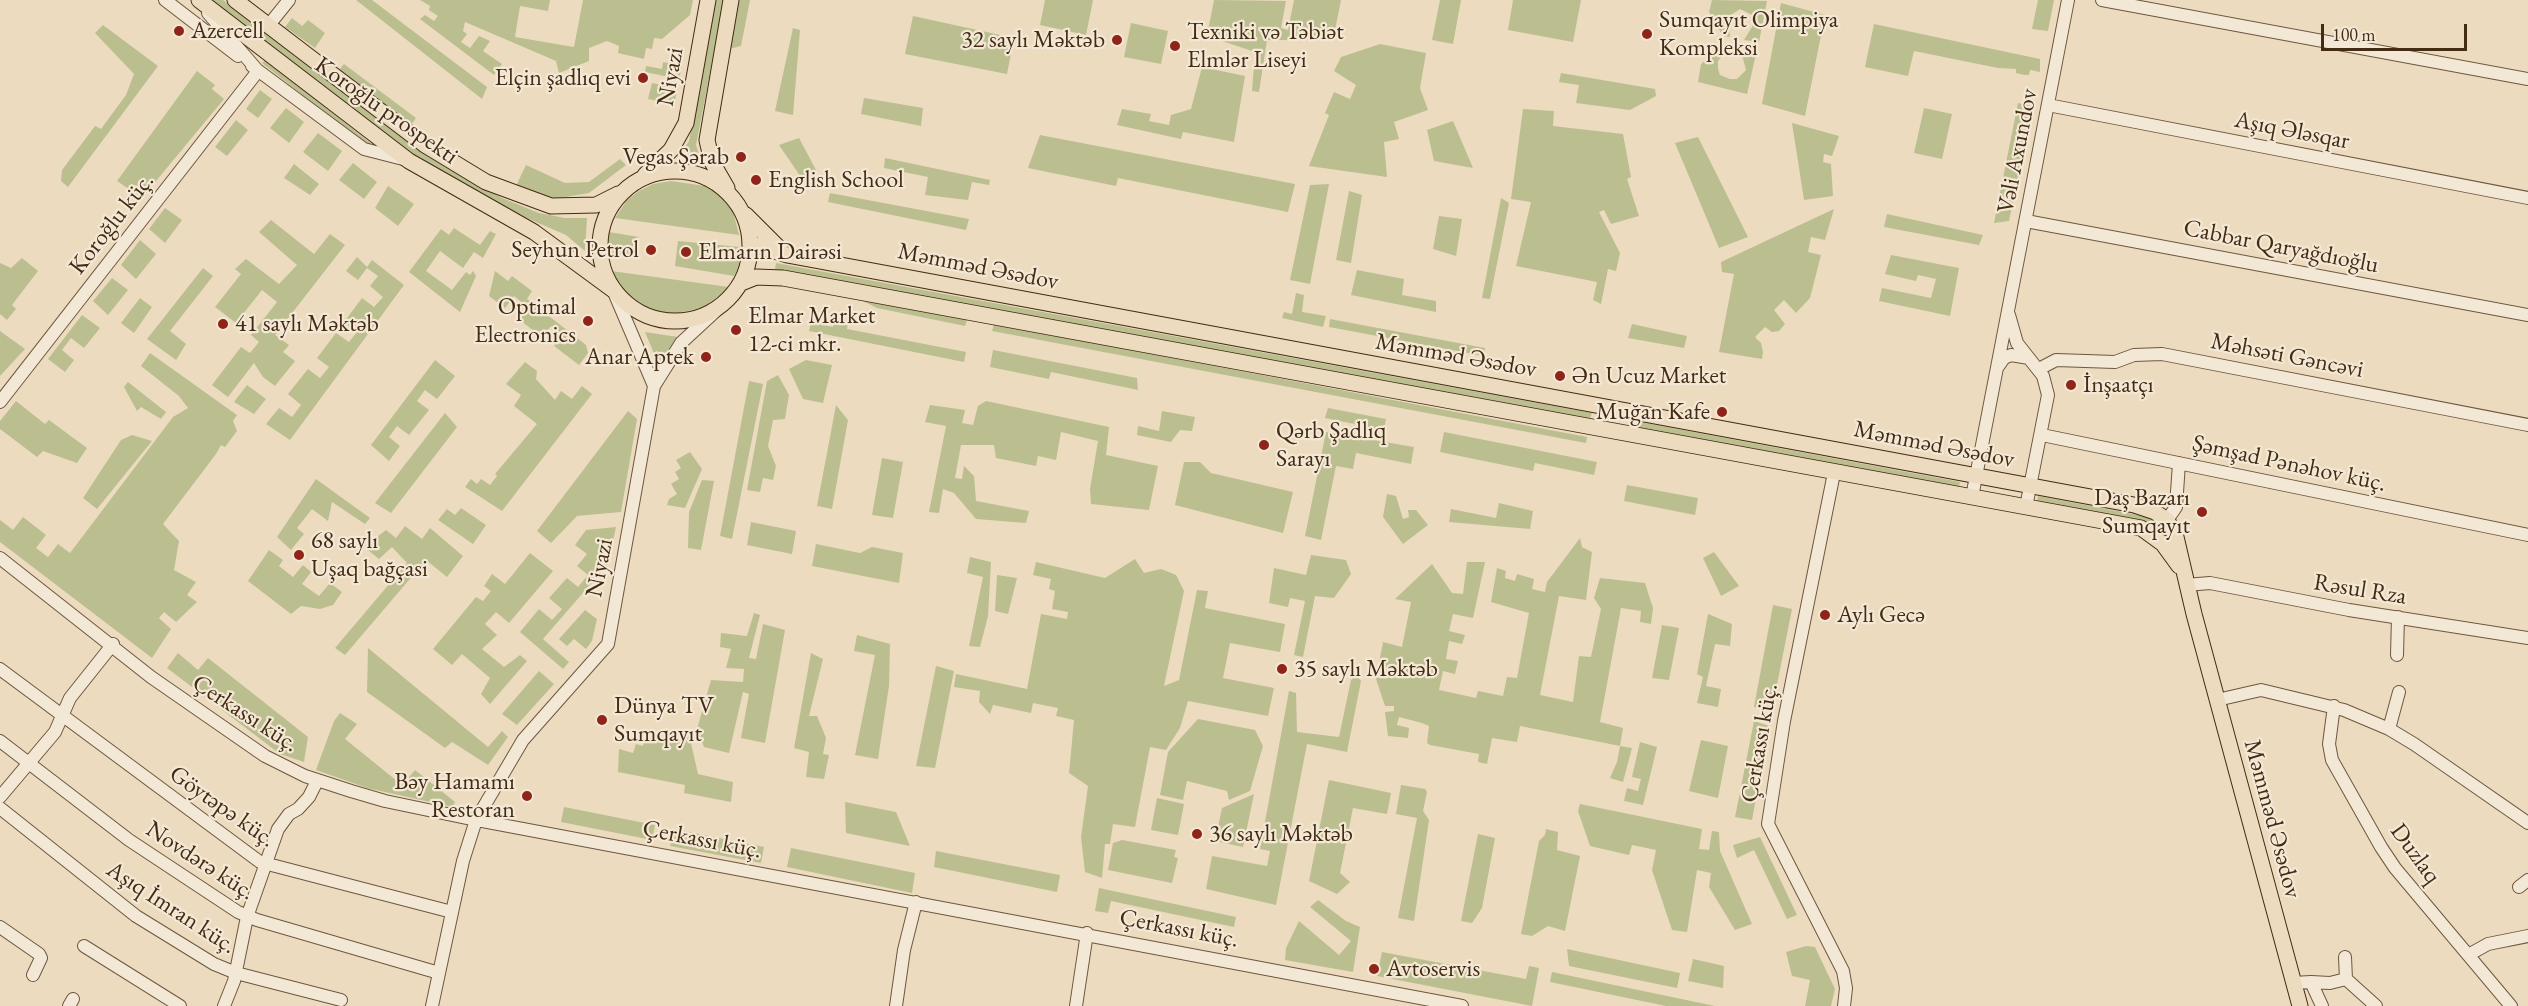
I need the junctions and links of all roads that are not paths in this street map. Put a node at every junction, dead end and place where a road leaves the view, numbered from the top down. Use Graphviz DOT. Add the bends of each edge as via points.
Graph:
graph roads {
  1 [pos="165,0"];
  2 [pos="198,0"];
  3 [pos="235,0"];
  4 [pos="245,0"];
  5 [pos="708,0"];
  6 [pos="731,0"];
  7 [pos="2068,0"];
  8 [pos="2102,0"];
  9 [pos="282,2"];
  10 [pos="256,16"];
  11 [pos="194,23"];
  12 [pos="268,26"];
  13 [pos="228,35"];
  14 [pos="260,48"];
  15 [pos="258,71"];
  16 [pos="2528,79"];
  17 [pos="2048,105"];
  18 [pos="409,160"];
  19 [pos="632,185"];
  20 [pos="733,198"];
  21 [pos="2528,198"];
  22 [pos="2026,221"];
  23 [pos="750,243"];
  24 [pos="556,246"];
  25 [pos="787,255"];
  26 [pos="601,264"];
  27 [pos="741,283"];
  28 [pos="613,290"];
  29 [pos="721,306"];
  30 [pos="2008,310"];
  31 [pos="2528,315"];
  32 [pos="2029,358"];
  33 [pos="1996,369"];
  34 [pos="2039,369"];
  35 [pos="654,386"];
  36 [pos="0,402"];
  37 [pos="2528,424"];
  38 [pos="2042,435"];
  39 [pos="2179,463"];
  40 [pos="1834,472"];
  41 [pos="1976,475"];
  42 [pos="2031,486"];
  43 [pos="1972,497"];
  44 [pos="2026,507"];
  45 [pos="2167,520"];
  46 [pos="2528,535"];
  47 [pos="0,558"];
  48 [pos="2185,579"];
  49 [pos="2398,617"];
  50 [pos="2528,638"];
  51 [pos="113,644"];
  52 [pos="2397,655"];
  53 [pos="0,669"];
  54 [pos="2398,692"];
  55 [pos="2217,700"];
  56 [pos="2334,706"];
  57 [pos="62,717"];
  58 [pos="2389,729"];
  59 [pos="0,741"];
  60 [pos="29,763"];
  61 [pos="317,781"];
  62 [pos="0,797"];
  63 [pos="0,808"];
  64 [pos="476,820"];
  65 [pos="2528,824"];
  66 [pos="266,865"];
  67 [pos="916,902"];
  68 [pos="452,912"];
  69 [pos="247,917"];
  70 [pos="0,927"];
  71 [pos="1088,933"];
  72 [pos="2528,936"];
  73 [pos="84,946"];
  74 [pos="2470,954"];
  75 [pos="2345,957"];
  76 [pos="440,973"];
  77 [pos="236,974"];
  78 [pos="33,975"];
  79 [pos="2346,980"];
  80 [pos="2310,982"];
  81 [pos="2293,983"];
  82 [pos="341,1000"];
  83 [pos="180,1006"];
  84 [pos="225,1006"];
  85 [pos="433,1006"];
  86 [pos="896,1006"];
  87 [pos="1076,1006"];
  88 [pos="1462,1006"];
  89 [pos="1844,1006"];
  90 [pos="2300,1006"];
  91 [pos="2322,1006"];
  92 [pos="2376,1006"];
  93 [pos="2511,1006"];
  1 -- 11 [label="street"];
  2 -- 13 [label="street"];
  2 -- 14 [label="main road, Koroğlu prospekti"];
  3 -- 10 [label="main road, Koroğlu prospekti"];
  4 -- 10 [label="main road"];
  5 -- 19 [label="main road, Niyazi" via="686,123 672,150"];
  6 -- 20 [label="main road" via="707,140 712,162"];
  7 -- 17 [label="street, Vəli Axundov"];
  8 -- 16 [label="street"];
  9 -- 12 [label="street"];
  10 -- 12 [label="main road, Koroğlu prospekti"];
  11 -- 13 [label="street"];
  11 -- 15 [label="street"];
  12 -- 19 [label="main road, Koroğlu prospekti" via="425,145 486,182 524,198 570,207 596,205"];
  13 -- 14 [label="street"];
  13 -- 15 [label="street"];
  14 -- 18 [label="main road, Koroğlu prospekti"];
  15 -- 18 [label="street" via="364,149"];
  15 -- 36 [label="street, Koroğlu küç."];
  17 -- 21 [label="street, Aşıq Ələsqar"];
  17 -- 22 [label="street, Vəli Axundov"];
  18 -- 24 [label="main road, Koroğlu prospekti"];
  19 -- 20 [label="main road" via="654,174 689,172 721,186"];
  19 -- 26 [label="main road" via="616,199 603,222"];
  20 -- 23 [label="main road" via="745,219"];
  20 -- 25 [label="main road" via="758,229"];
  22 -- 30 [label="street, Vəli Axundov"];
  22 -- 31 [label="street, Cabbar Qaryağdıoğlu"];
  23 -- 25 [label="main road, Məmməd Əsədov"];
  23 -- 27 [label="main road"];
  24 -- 26 [label="main road"];
  24 -- 28 [label="main road, Koroğlu prospekti"];
  25 -- 41 [label="main road, Məmməd Əsədov"];
  26 -- 28 [label="main road"];
  27 -- 29 [label="main road"];
  27 -- 40 [label="main road, Məmməd Əsədov" via="765,276 783,278"];
  28 -- 29 [label="main road" via="639,313 672,322 706,315"];
  28 -- 35 [label="street"];
  29 -- 35 [label="street" via="681,343"];
  30 -- 32 [label="street" via="2017,344"];
  30 -- 33 [label="street, Vəli Axundov"];
  32 -- 33 [label="street" via="2011,355"];
  32 -- 34 [label="street"];
  33 -- 41 [label="street, Vəli Axundov"];
  34 -- 37 [label="street, Məhsəti Gəncəvi" via="2056,360 2115,362 2133,355 2162,354"];
  34 -- 38 [label="street" via="2048,395"];
  35 -- 64 [label="street, Niyazi" via="608,644 523,740"];
  38 -- 39 [label="street, Şəmşad Pənəhov küç."];
  38 -- 42 [label="street"];
  39 -- 45 [label="street" via="2176,507"];
  39 -- 46 [label="street, Şəmşad Pənəhov küç."];
  40 -- 43 [label="main road, Məmməd Əsədov"];
  40 -- 89 [label="street, Çerkassı küç." via="1784,721 1768,824 1843,970"];
  41 -- 42 [label="main road, Məmməd Əsədov"];
  41 -- 43 [label="street, Vəli Axundov"];
  42 -- 44 [label="street"];
  42 -- 45 [label="main road, Məmməd Əsədov" via="2134,505"];
  43 -- 44 [label="main road, Məmməd Əsədov"];
  44 -- 48 [label="main road, Məmməd Əsədov" via="2140,528 2163,544"];
  45 -- 48 [label="main road, Məmməd Əsədov" via="2176,537"];
  47 -- 51 [label="street, Çerkassı küç."];
  48 -- 49 [label="street, Rəsul Rza"];
  48 -- 55 [label="main road, Məmməd Əsədov"];
  49 -- 50 [label="street, Rəsul Rza"];
  49 -- 52 [label="street"];
  51 -- 57 [label="street" via="70,698"];
  51 -- 61 [label="street, Çerkassı küç." via="151,677 265,756"];
  53 -- 57 [label="street, Göytəpə küç."];
  54 -- 58 [label="street"];
  55 -- 56 [label="street" via="2261,690"];
  55 -- 81 [label="main road, Məmməd Əsədov"];
  56 -- 58 [label="street"];
  56 -- 74 [label="street, Duzlaq" via="2329,744 2332,760 2395,868"];
  57 -- 60 [label="street" via="55,732"];
  57 -- 66 [label="street, Göytəpə küç."];
  58 -- 65 [label="street"];
  59 -- 60 [label="street, Novdərə küç."];
  60 -- 62 [label="street"];
  60 -- 69 [label="street, Novdərə küç." via="129,840"];
  61 -- 64 [label="street, Çerkassı küç." via="385,801"];
  61 -- 66 [label="street" via="304,805 284,818"];
  63 -- 77 [label="street, Aşıq İmran küç." via="136,916"];
  64 -- 67 [label="street, Çerkassı küç."];
  64 -- 68 [label="street, Niyazi"];
  66 -- 68 [label="street, Göytəpə küç."];
  66 -- 69 [label="street"];
  67 -- 71 [label="street, Çerkassı küç."];
  67 -- 86 [label="street"];
  68 -- 76 [label="street, Niyazi"];
  69 -- 76 [label="street, Novdərə küç."];
  69 -- 77 [label="street"];
  70 -- 78 [label="street" via="39,954 41,958"];
  71 -- 87 [label="street"];
  71 -- 88 [label="street, Çerkassı küç."];
  72 -- 74 [label="street" via="2488,944"];
  73 -- 83 [label="street"];
  74 -- 93 [label="street, Duzlaq"];
  75 -- 79 [label="street"];
  76 -- 85 [label="street, Niyazi"];
  77 -- 82 [label="street, Aşıq İmran küç."];
  77 -- 84 [label="street"];
  79 -- 80 [label="street"];
  79 -- 92 [label="street"];
  80 -- 81 [label="street"];
  80 -- 91 [label="street"];
  81 -- 90 [label="main road, Məmməd Əsədov"];
}
